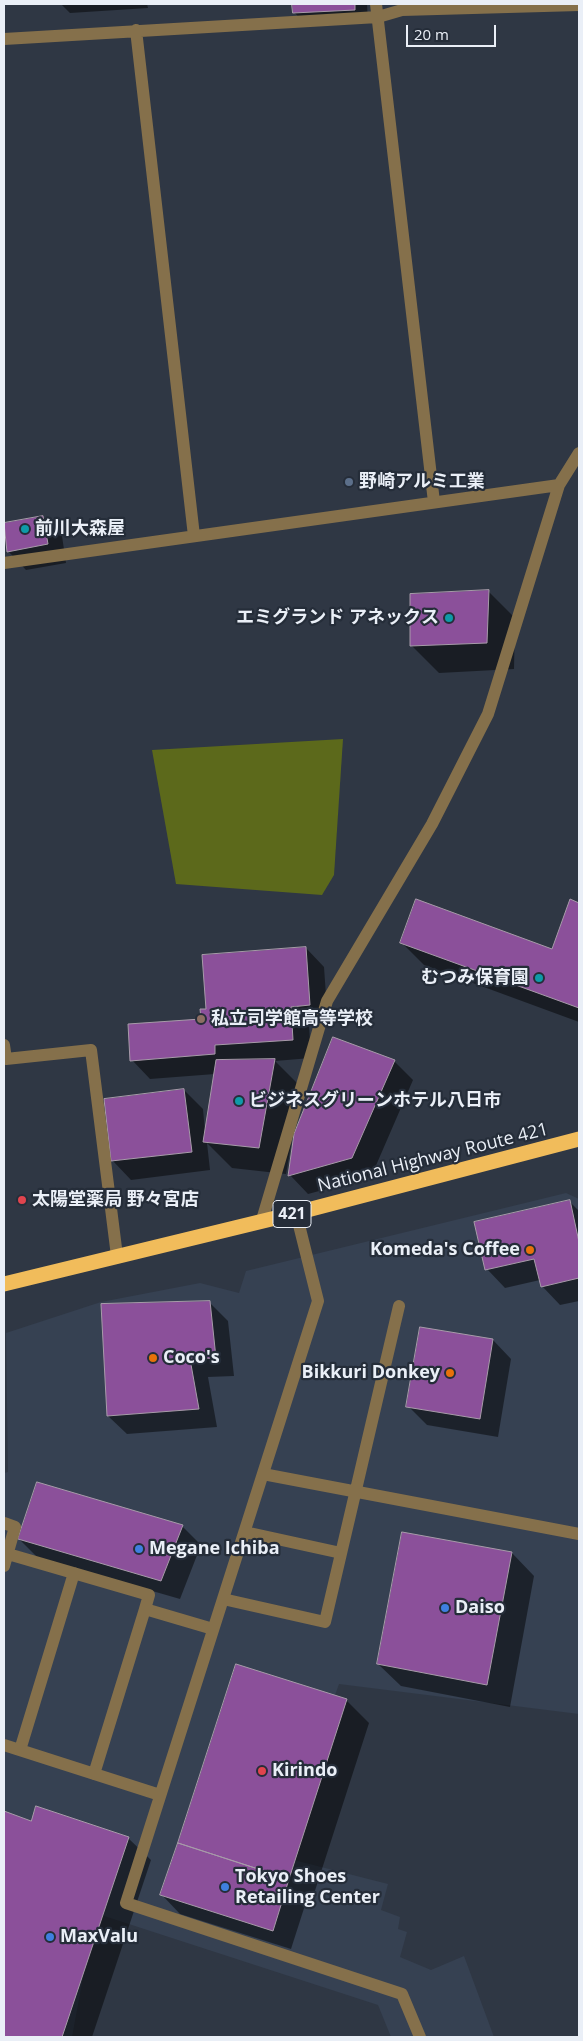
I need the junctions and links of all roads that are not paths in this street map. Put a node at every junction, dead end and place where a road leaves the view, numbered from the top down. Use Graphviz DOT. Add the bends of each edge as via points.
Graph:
graph roads {
  1 [pos="376,4"];
  2 [pos="579,5"];
  3 [pos="378,17"];
  4 [pos="136,30"];
  5 [pos="4,39"];
  6 [pos="579,453"];
  7 [pos="559,485"];
  8 [pos="434,502"];
  9 [pos="194,536"];
  10 [pos="4,563"];
  11 [pos="4,1045"];
  12 [pos="579,1139"];
  13 [pos="296,1213"];
  14 [pos="262,1220"];
  15 [pos="117,1256"];
  16 [pos="4,1284"];
  17 [pos="398,1306"];
  18 [pos="263,1474"];
  19 [pos="355,1493"];
  20 [pos="4,1523"];
  21 [pos="245,1532"];
  22 [pos="579,1534"];
  23 [pos="341,1553"];
  24 [pos="6,1560"];
  25 [pos="74,1573"];
  26 [pos="223,1599"];
  27 [pos="145,1609"];
  28 [pos="213,1629"];
  29 [pos="4,1745"];
  30 [pos="20,1750"];
  31 [pos="94,1774"];
  32 [pos="160,1795"];
  33 [pos="420,2037"];
  1 -- 3 [label="street"];
  2 -- 3 [label="street" via="402,10"];
  3 -- 4 [label="street"];
  3 -- 8 [label="street"];
  4 -- 5 [label="street"];
  4 -- 9 [label="street"];
  6 -- 7 [label="street"];
  7 -- 8 [label="street"];
  7 -- 14 [label="street" via="488,714 432,824 327,1001"];
  8 -- 9 [label="street"];
  9 -- 10 [label="street"];
  11 -- 15 [label="street" via="6,1059 91,1050"];
  12 -- 13 [label="highway, National Highway Route 421 / 421"];
  13 -- 14 [label="highway, National Highway Route 421 / 421"];
  13 -- 18 [label="street" via="318,1301"];
  14 -- 15 [label="highway, National Highway Route 421 / 421"];
  15 -- 16 [label="highway, National Highway Route 421 / 421"];
  17 -- 19 [label="street"];
  18 -- 19 [label="street"];
  18 -- 21 [label="street"];
  19 -- 22 [label="street"];
  19 -- 23 [label="street"];
  20 -- 24 [label="street" via="15,1527"];
  21 -- 23 [label="street"];
  21 -- 26 [label="street"];
  23 -- 26 [label="street" via="325,1622"];
  24 -- 25 [label="street"];
  25 -- 27 [label="street" via="149,1595"];
  25 -- 30 [label="street"];
  26 -- 28 [label="street"];
  27 -- 28 [label="street"];
  27 -- 31 [label="street"];
  28 -- 32 [label="street"];
  29 -- 30 [label="street"];
  30 -- 31 [label="street"];
  31 -- 32 [label="street"];
  32 -- 33 [label="street" via="126,1903 402,1994"];
}
